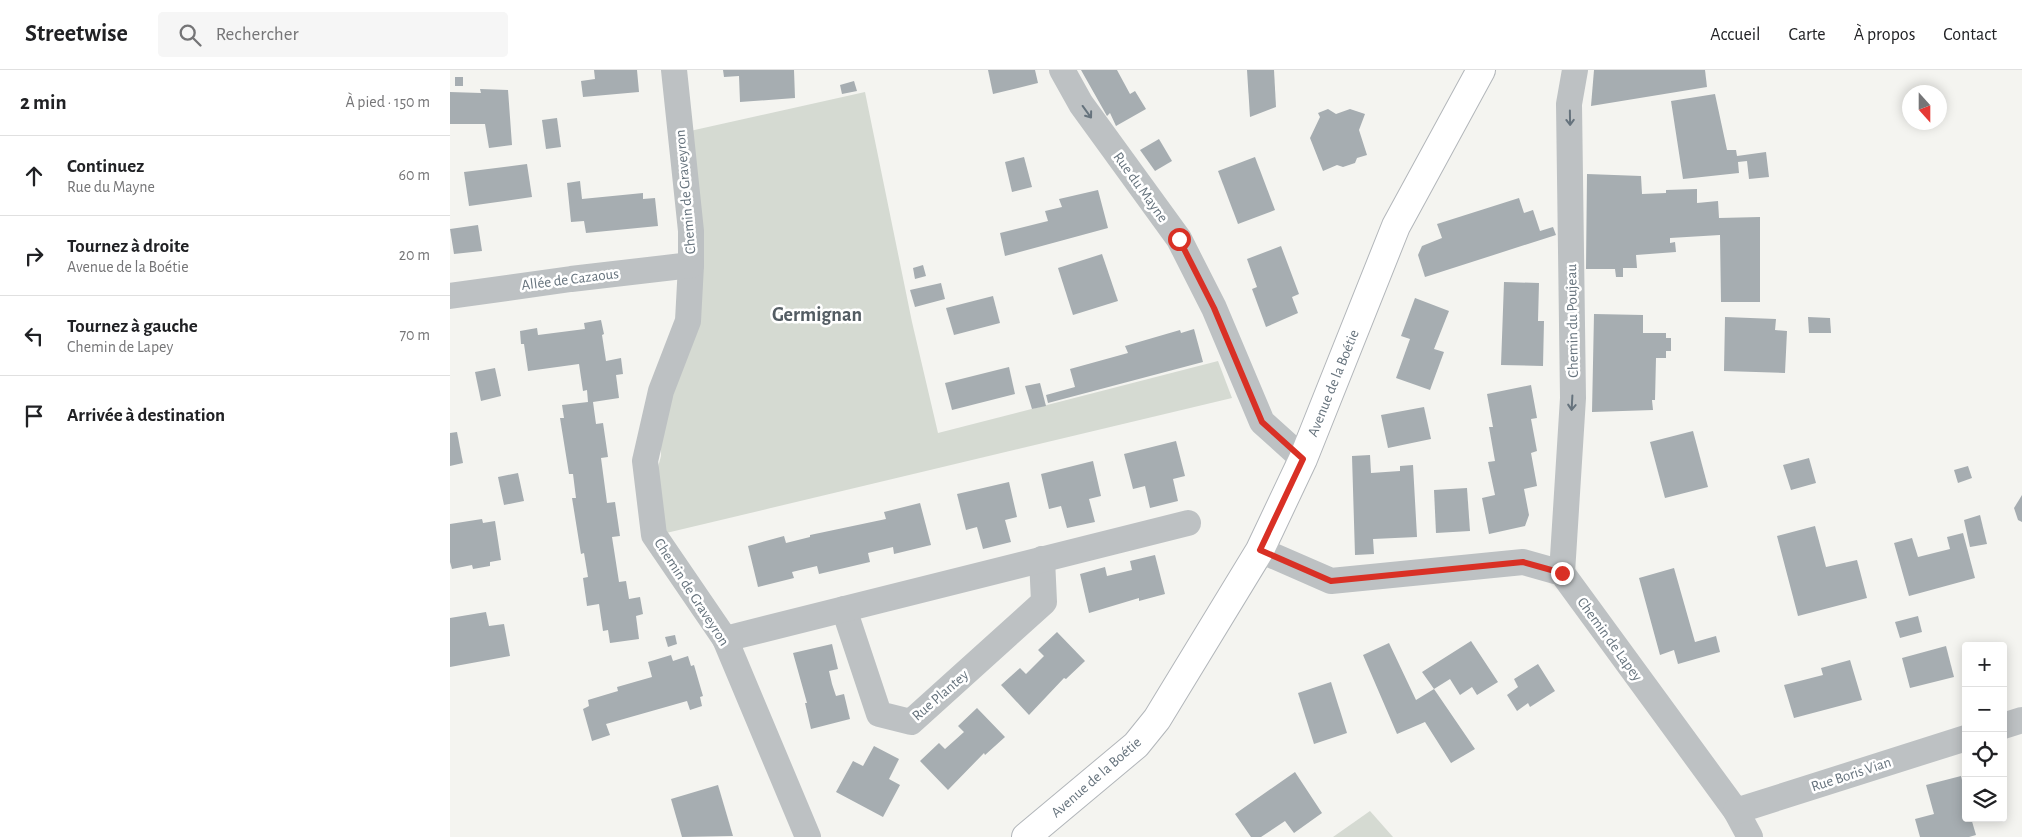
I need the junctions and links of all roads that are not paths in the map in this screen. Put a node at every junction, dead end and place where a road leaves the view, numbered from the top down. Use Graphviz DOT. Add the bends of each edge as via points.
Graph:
graph roads {
  1 [pos="674,70"];
  2 [pos="1062,70"];
  3 [pos="1481,70"];
  4 [pos="1575,70"];
  5 [pos="691,265"];
  6 [pos="450,296"];
  7 [pos="1303,459"];
  8 [pos="1188,523"];
  9 [pos="1260,550"];
  10 [pos="1042,559"];
  11 [pos="1562,573"];
  12 [pos="844,609"];
  13 [pos="725,640"];
  14 [pos="2022,720"];
  15 [pos="2007,725"];
  16 [pos="1962,739"];
  17 [pos="1736,811"];
  18 [pos="808,837"];
  19 [pos="1026,837"];
  20 [pos="1750,837"];
  1 -- 5 [label="street, Chemin de Graveyron" via="691,231"];
  2 -- 7 [label="street, Rue du Mayne, one-way" via="1081,104 1179,239 1214,308 1262,422"];
  3 -- 7 [label="main road, Avenue de la Boétie" via="1396,226"];
  4 -- 11 [label="street, Chemin du Poujeau, one-way" via="1570,104 1573,398"];
  5 -- 6 [label="street, Allée de Cazaous"];
  5 -- 13 [label="street, Chemin de Graveyron" via="688,321 661,391 645,461 654,535"];
  7 -- 9 [label="main road, Avenue de la Boétie"];
  8 -- 10 [label="street"];
  9 -- 11 [label="street" via="1331,581 1523,562"];
  9 -- 19 [label="main road, Avenue de la Boétie" via="1157,719 1136,745"];
  10 -- 12 [label="street"];
  10 -- 12 [label="street, Rue Plantey" via="1044,602 911,722 878,714"];
  11 -- 17 [label="street, Chemin de Lapey"];
  12 -- 13 [label="street"];
  13 -- 18 [label="street, Chemin de Graveyron"];
  14 -- 15 [label="street"];
  16 -- 17 [label="street, Rue Boris Vian"];
  17 -- 20 [label="street, Chemin de Lapey"];
}
